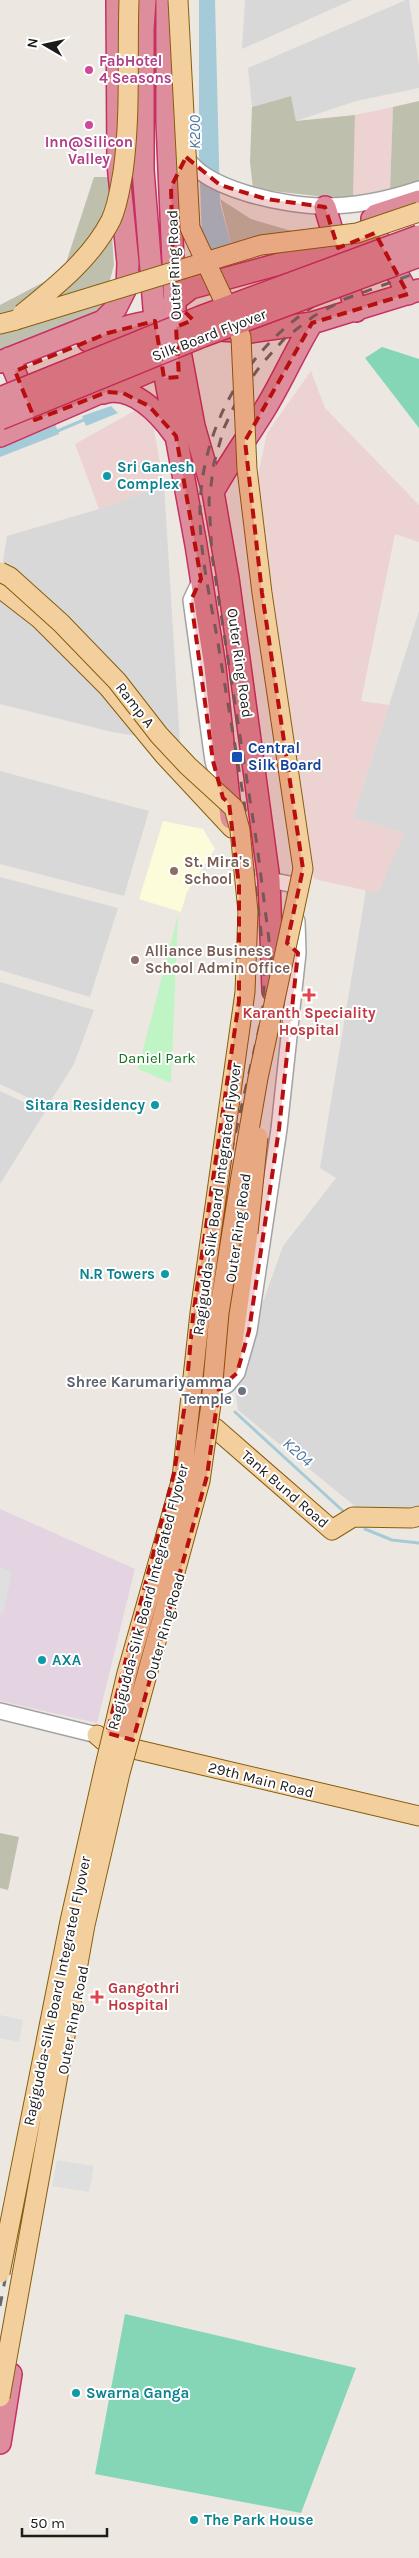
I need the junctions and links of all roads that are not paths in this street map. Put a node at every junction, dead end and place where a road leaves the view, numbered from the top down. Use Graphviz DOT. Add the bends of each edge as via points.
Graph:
graph roads {
  1 [pos="117,0"];
  2 [pos="129,0"];
  3 [pos="145,0"];
  4 [pos="166,0"];
  5 [pos="178,0"];
  6 [pos="184,0"];
  7 [pos="191,162"];
  8 [pos="171,187"];
  9 [pos="419,189"];
  10 [pos="419,201"];
  11 [pos="325,206"];
  12 [pos="419,212"];
  13 [pos="376,233"];
  14 [pos="419,236"];
  15 [pos="338,248"];
  16 [pos="419,256"];
  17 [pos="150,261"];
  18 [pos="128,263"];
  19 [pos="414,292"];
  20 [pos="161,309"];
  21 [pos="356,311"];
  22 [pos="8,322"];
  23 [pos="312,323"];
  24 [pos="171,362"];
  25 [pos="6,367"];
  26 [pos="0,398"];
  27 [pos="82,400"];
  28 [pos="0,419"];
  29 [pos="35,420"];
  30 [pos="0,436"];
  31 [pos="176,436"];
  32 [pos="213,492"];
  33 [pos="0,572"];
  34 [pos="0,588"];
  35 [pos="232,828"];
  36 [pos="242,854"];
  37 [pos="269,880"];
  38 [pos="272,930"];
  39 [pos="298,953"];
  40 [pos="258,1078"];
  41 [pos="219,1383"];
  42 [pos="215,1428"];
  43 [pos="419,1516"];
  44 [pos="0,1711"];
  45 [pos="103,1736"];
  46 [pos="132,1744"];
  47 [pos="419,1806"];
  48 [pos="419,1816"];
  49 [pos="0,2232"];
  50 [pos="0,2273"];
  51 [pos="0,2397"];
  52 [pos="0,2443"];
  1 -- 18 [label="highway" via="118,164"];
  2 -- 22 [label="main road, bridge" via="128,134 119,194 111,220 69,274"];
  3 -- 17 [label="highway, Outer Ring Road" via="143,170"];
  4 -- 8 [label="highway, Outer Ring Road"];
  5 -- 40 [label="main road, bridge" via="190,228 241,337 246,469 303,869"];
  6 -- 7 [label="street" via="181,125"];
  7 -- 8 [label="highway"];
  7 -- 11 [label="street" via="220,185 266,199"];
  8 -- 20 [label="highway, Outer Ring Road"];
  9 -- 11 [label="street" via="392,198"];
  10 -- 13 [label="highway" via="376,215 372,219"];
  11 -- 15 [label="highway"];
  12 -- 22 [label="main road, bridge" via="357,233 261,246"];
  13 -- 15 [label="highway"];
  13 -- 19 [label="highway"];
  14 -- 26 [label="highway, Silk Board Flyover, bridge" via="200,317"];
  15 -- 20 [label="highway" via="190,288"];
  15 -- 21 [label="highway"];
  16 -- 28 [label="highway, Silk Board Flyover, bridge" via="203,336"];
  17 -- 18 [label="highway"];
  17 -- 20 [label="highway, Outer Ring Road"];
  18 -- 25 [label="highway" via="127,286 116,308 103,321"];
  19 -- 21 [label="highway"];
  20 -- 23 [label="highway" via="227,332"];
  20 -- 24 [label="highway, Outer Ring Road"];
  20 -- 24 [label="highway, Outer Ring Road" via="176,330"];
  20 -- 25 [label="highway" via="108,333"];
  21 -- 23 [label="highway"];
  23 -- 32 [label="highway" via="272,398"];
  24 -- 27 [label="highway"];
  24 -- 31 [label="highway, Outer Ring Road"];
  24 -- 32 [label="highway, Outer Ring Road"];
  25 -- 29 [label="highway"];
  27 -- 29 [label="highway"];
  27 -- 31 [label="highway" via="107,392 124,393 149,406"];
  29 -- 30 [label="highway"];
  31 -- 35 [label="highway, Outer Ring Road" via="214,667"];
  32 -- 37 [label="highway, Outer Ring Road" via="228,578"];
  33 -- 36 [label="main road, Ramp A, bridge" via="10,577 61,623 117,681 159,735 234,808"];
  34 -- 35 [label="main road" via="40,619 108,687 164,755"];
  35 -- 45 [label="highway, Outer Ring Road" via="239,886 239,1001 192,1316 185,1404 174,1473"];
  36 -- 50 [label="main road, Ragigudda-Silk Board Integrated Flyover, bridge" via="248,912 245,992 200,1313 182,1478 126,1673 104,1766"];
  37 -- 38 [label="highway, Outer Ring Road"];
  37 -- 39 [label="street" via="295,885"];
  38 -- 39 [label="highway"];
  38 -- 41 [label="highway, Outer Ring Road" via="274,979 270,1017 227,1304"];
  39 -- 41 [label="street" via="279,1129 249,1331 237,1373 227,1385"];
  40 -- 41 [label="main road, bridge" via="258,1146 248,1233 230,1364"];
  40 -- 51 [label="main road, bridge" via="219,1313 200,1481 120,1773 85,1925"];
  41 -- 42 [label="highway, Outer Ring Road"];
  42 -- 43 [label="main road, Tank Bund Road" via="332,1530 354,1517"];
  42 -- 46 [label="highway, Outer Ring Road" via="207,1476"];
  44 -- 45 [label="street, 29th Main Road"];
  45 -- 46 [label="main road, 29th Main Road"];
  45 -- 49 [label="highway, Outer Ring Road"];
  46 -- 47 [label="main road, 29th Main Road"];
  46 -- 48 [label="main road, 29th Main Road"];
  46 -- 52 [label="highway, Outer Ring Road" via="100,1879 54,2115"];
}
